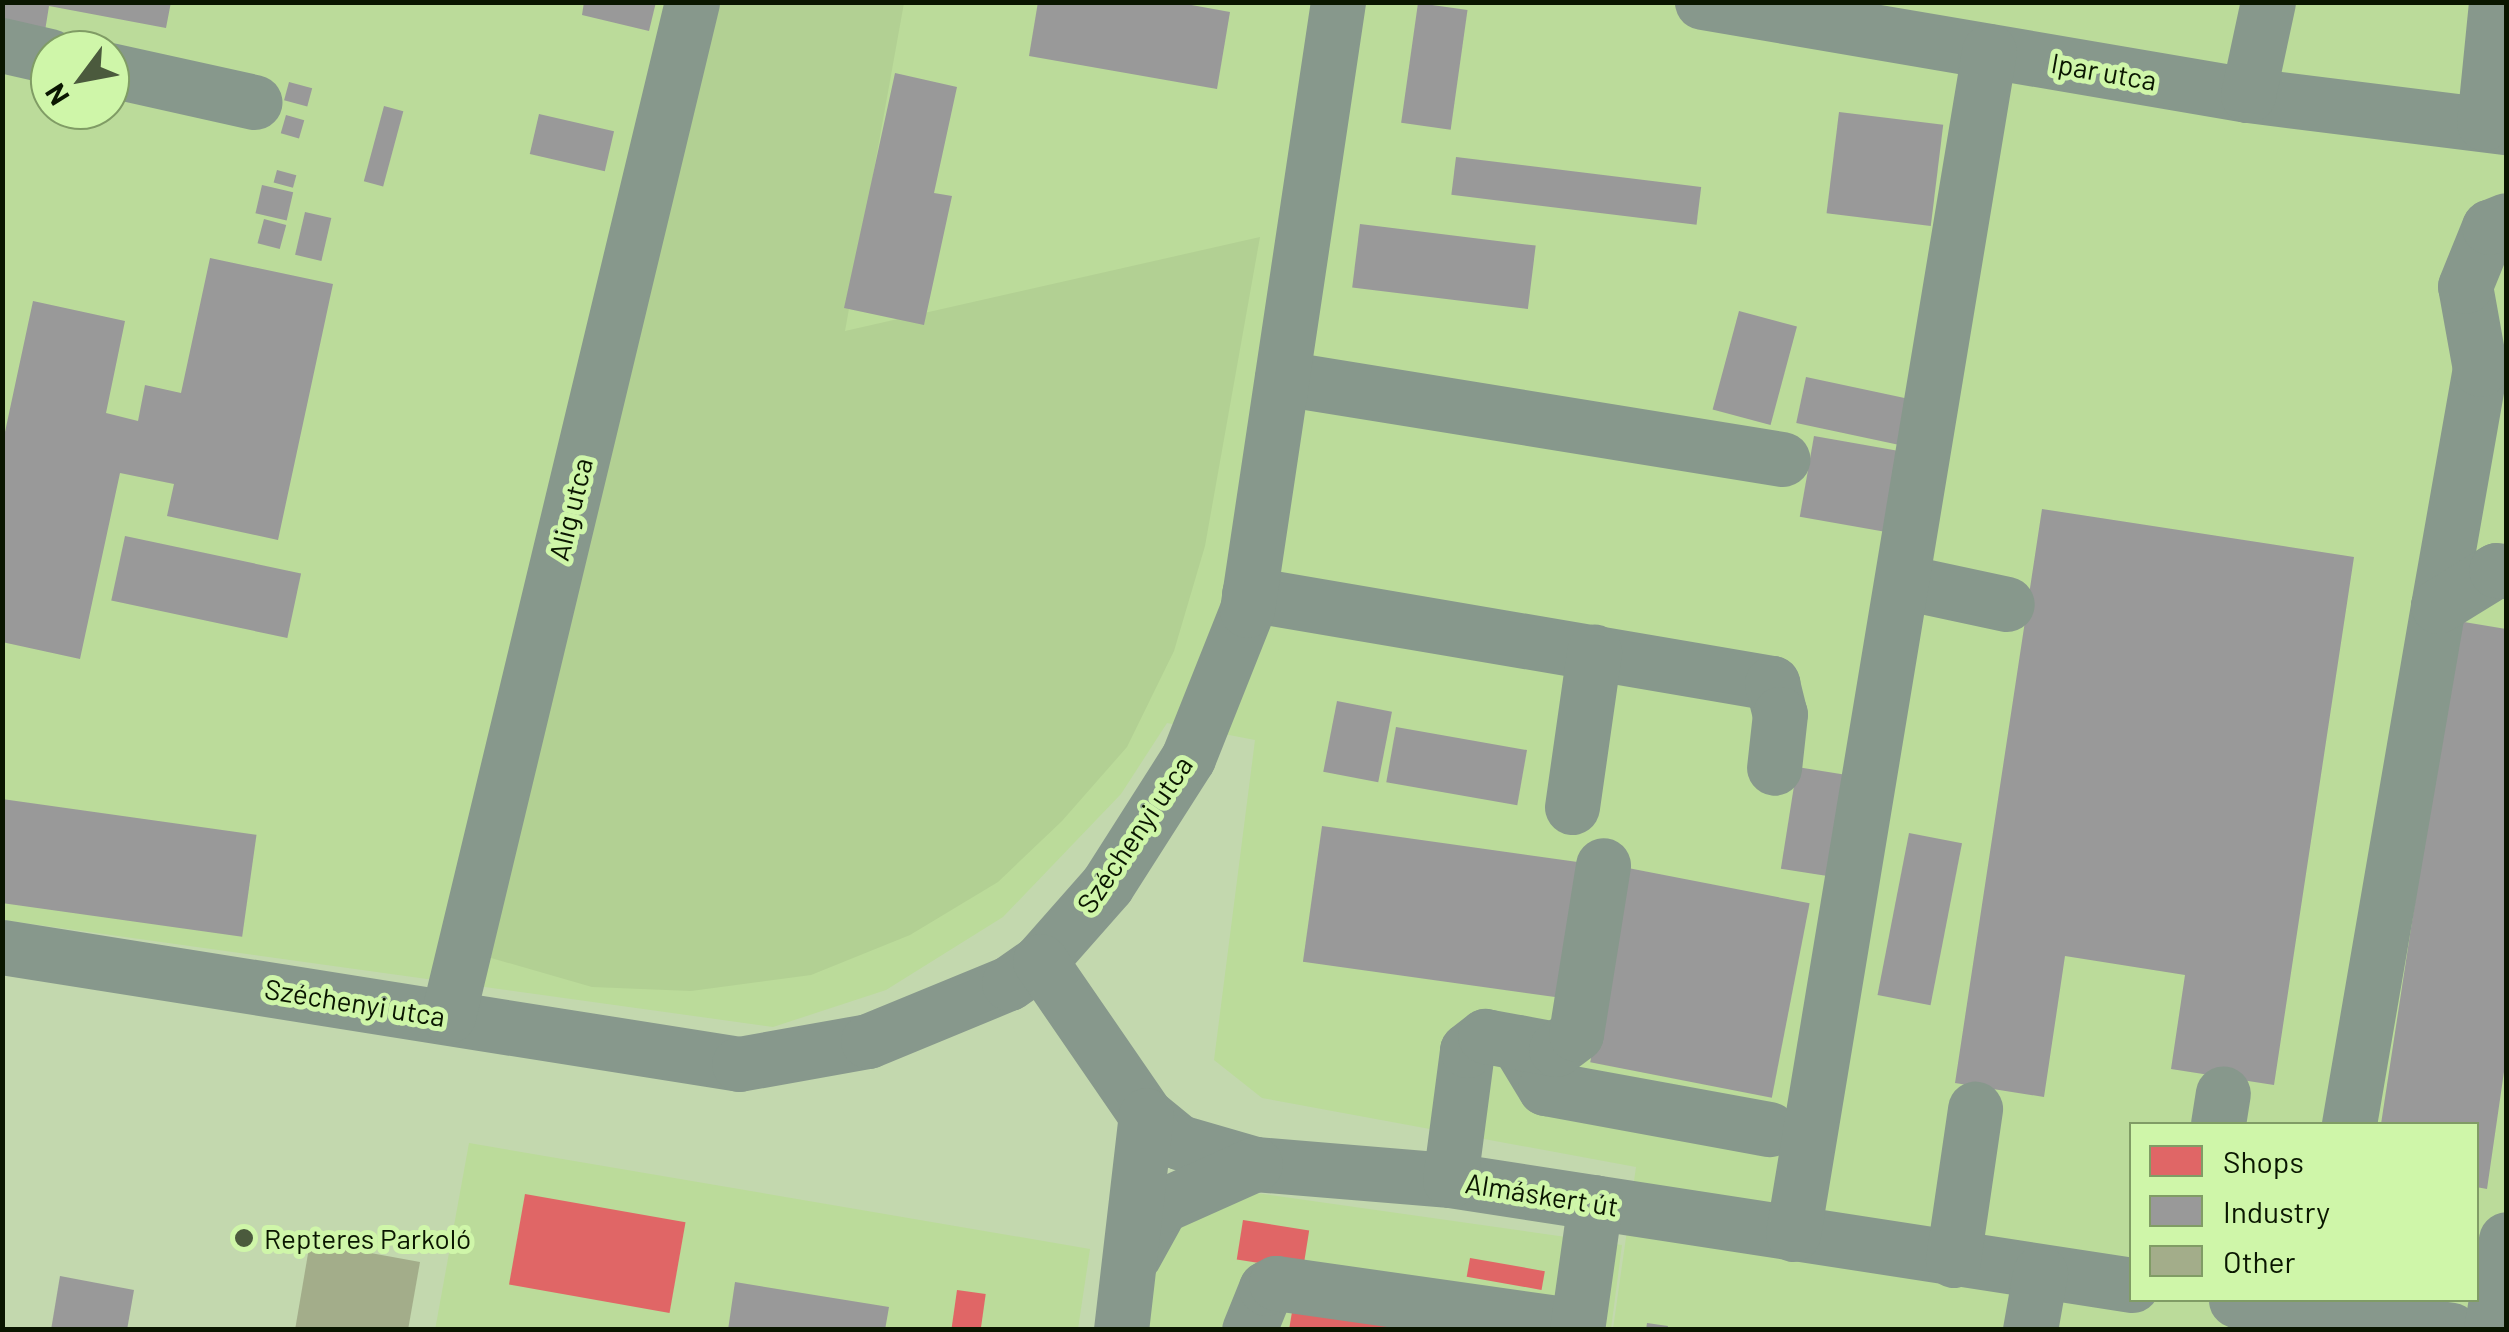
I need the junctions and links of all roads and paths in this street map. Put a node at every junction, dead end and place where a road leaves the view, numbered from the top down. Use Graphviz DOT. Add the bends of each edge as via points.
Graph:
graph roads {
  1 [pos="692,2"];
  2 [pos="1338,2"];
  3 [pos="2268,2"];
  4 [pos="2496,2"];
  5 [pos="1714,4"];
  6 [pos="1974,34"];
  7 [pos="2,45"];
  8 [pos="30,51"];
  9 [pos="130,74"];
  10 [pos="2248,95"];
  11 [pos="254,102"];
  12 [pos="2495,125"];
  13 [pos="2506,220"];
  14 [pos="1282,378"];
  15 [pos="1782,459"];
  16 [pos="2506,571"];
  17 [pos="1904,582"];
  18 [pos="1249,594"];
  19 [pos="2007,604"];
  20 [pos="2438,606"];
  21 [pos="1594,652"];
  22 [pos="1774,768"];
  23 [pos="1572,807"];
  24 [pos="1603,864"];
  25 [pos="2,947"];
  26 [pos="1040,961"];
  27 [pos="448,1016"];
  28 [pos="1518,1042"];
  29 [pos="1975,1109"];
  30 [pos="1146,1115"];
  31 [pos="2350,1122"];
  32 [pos="1769,1129"];
  33 [pos="1255,1164"];
  34 [pos="1450,1180"];
  35 [pos="1595,1202"];
  36 [pos="1794,1234"];
  37 [pos="2506,1238"];
  38 [pos="1133,1258"];
  39 [pos="1953,1260"];
  40 [pos="2040,1273"];
  41 [pos="2129,1286"];
  42 [pos="2269,1302"];
  43 [pos="2319,1305"];
  44 [pos="2380,1324"];
  45 [pos="1577,1328"];
  46 [pos="1121,1330"];
  47 [pos="1248,1330"];
  48 [pos="2030,1330"];
  49 [pos="2451,1330"];
  50 [pos="2491,1330"];
  1 -- 27 [label="street, Alig utca"];
  2 -- 14 [label="street, Széchenyi utca"];
  3 -- 10 [label="street"];
  4 -- 12 [label="street"];
  5 -- 6 [label="street, Ipar utca"];
  6 -- 10 [label="street, Ipar utca"];
  6 -- 17 [label="street"];
  7 -- 8 [label="street"];
  9 -- 11 [label="street"];
  10 -- 12 [label="street, Ipar utca"];
  13 -- 20 [label="street" via="2488,226 2465,286 2480,369"];
  14 -- 15 [label="street"];
  14 -- 18 [label="street, Széchenyi utca"];
  16 -- 20 [label="street" via="2496,570"];
  17 -- 19 [label="street"];
  17 -- 36 [label="street"];
  18 -- 21 [label="street"];
  18 -- 26 [label="street, Széchenyi utca" via="1188,758 1106,885"];
  20 -- 31 [label="street"];
  21 -- 22 [label="street" via="1772,683 1780,714"];
  21 -- 23 [label="street"];
  24 -- 28 [label="street" via="1576,1034 1556,1049"];
  25 -- 27 [label="street, Széchenyi utca"];
  26 -- 27 [label="street, Széchenyi utca" via="1008,983 868,1042 758,1062"];
  26 -- 30 [label="street, Almáskert út"];
  28 -- 32 [label="street" via="1545,1088"];
  28 -- 34 [label="street" via="1485,1036 1467,1050"];
  29 -- 39 [label="street"];
  30 -- 33 [label="street, Almáskert út" via="1179,1142"];
  30 -- 38 [label="street"];
  33 -- 34 [label="street, Almáskert út"];
  33 -- 38 [label="street" via="1161,1206"];
  34 -- 35 [label="street, Almáskert út"];
  35 -- 36 [label="street, Almáskert út"];
  35 -- 45 [label="street"];
  36 -- 39 [label="street, Almáskert út"];
  37 -- 50 [label="street"];
  38 -- 46 [label="street"];
  39 -- 40 [label="street, Almáskert út"];
  40 -- 41 [label="street, Almáskert út"];
  40 -- 48 [label="street"];
  42 -- 43 [label="street"];
  43 -- 44 [label="street"];
  44 -- 49 [label="street"];
  45 -- 47 [label="street" via="1276,1282"];
}
